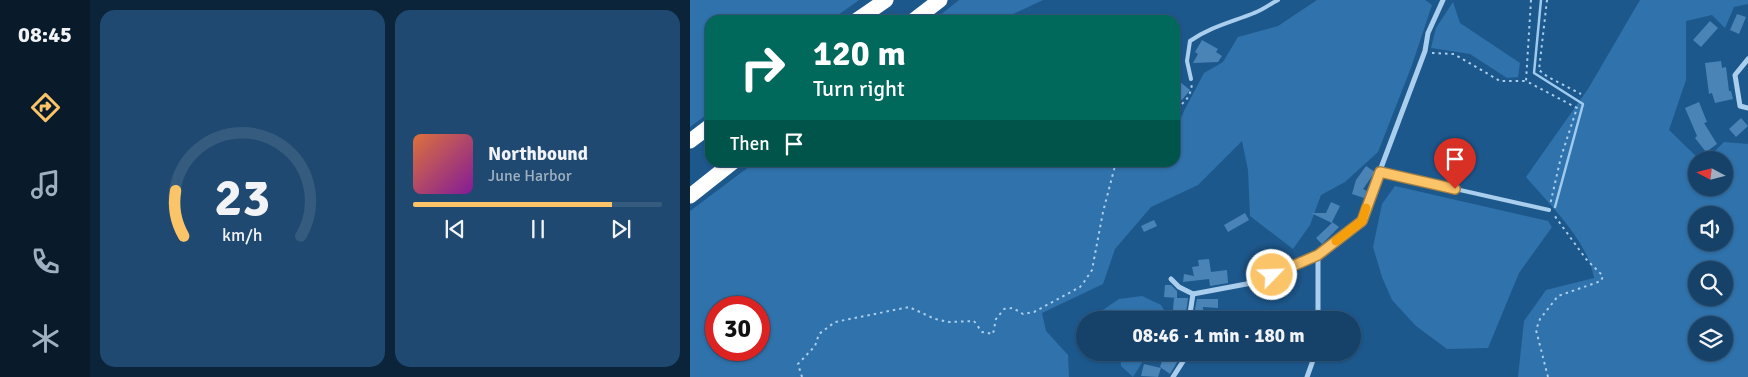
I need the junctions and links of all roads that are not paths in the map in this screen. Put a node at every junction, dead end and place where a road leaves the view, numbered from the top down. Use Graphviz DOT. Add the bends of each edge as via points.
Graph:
graph roads {
  1 [pos="886,0"];
  2 [pos="940,0"];
  3 [pos="1278,0"];
  4 [pos="1443,0"];
  5 [pos="864,15"];
  6 [pos="920,15"];
  7 [pos="1748,59"];
  8 [pos="1191,79"];
  9 [pos="1748,108"];
  10 [pos="705,130"];
  11 [pos="690,141"];
  12 [pos="727,167"];
  13 [pos="1380,172"];
  14 [pos="690,196"];
  15 [pos="1549,210"];
  16 [pos="1318,255"];
  17 [pos="1171,280"];
  18 [pos="1193,294"];
  19 [pos="1190,311"];
  20 [pos="1318,311"];
  21 [pos="1184,361"];
  22 [pos="1313,361"];
  23 [pos="1174,377"];
  24 [pos="1307,377"];
  1 -- 5 [label="highway"];
  2 -- 6 [label="highway"];
  3 -- 8 [label="lane" via="1255,13 1201,33 1190,41 1187,61"];
  4 -- 13 [label="street" via="1428,33 1425,52"];
  7 -- 9 [label="street" via="1735,75 1740,106"];
  10 -- 11 [label="highway"];
  12 -- 14 [label="highway"];
  13 -- 15 [label="lane"];
  13 -- 16 [label="street" via="1362,221"];
  16 -- 18 [label="street" via="1257,282"];
  16 -- 20 [label="street"];
  17 -- 18 [label="street"];
  18 -- 19 [label="street"];
  21 -- 23 [label="street"];
  22 -- 24 [label="street"];
}
